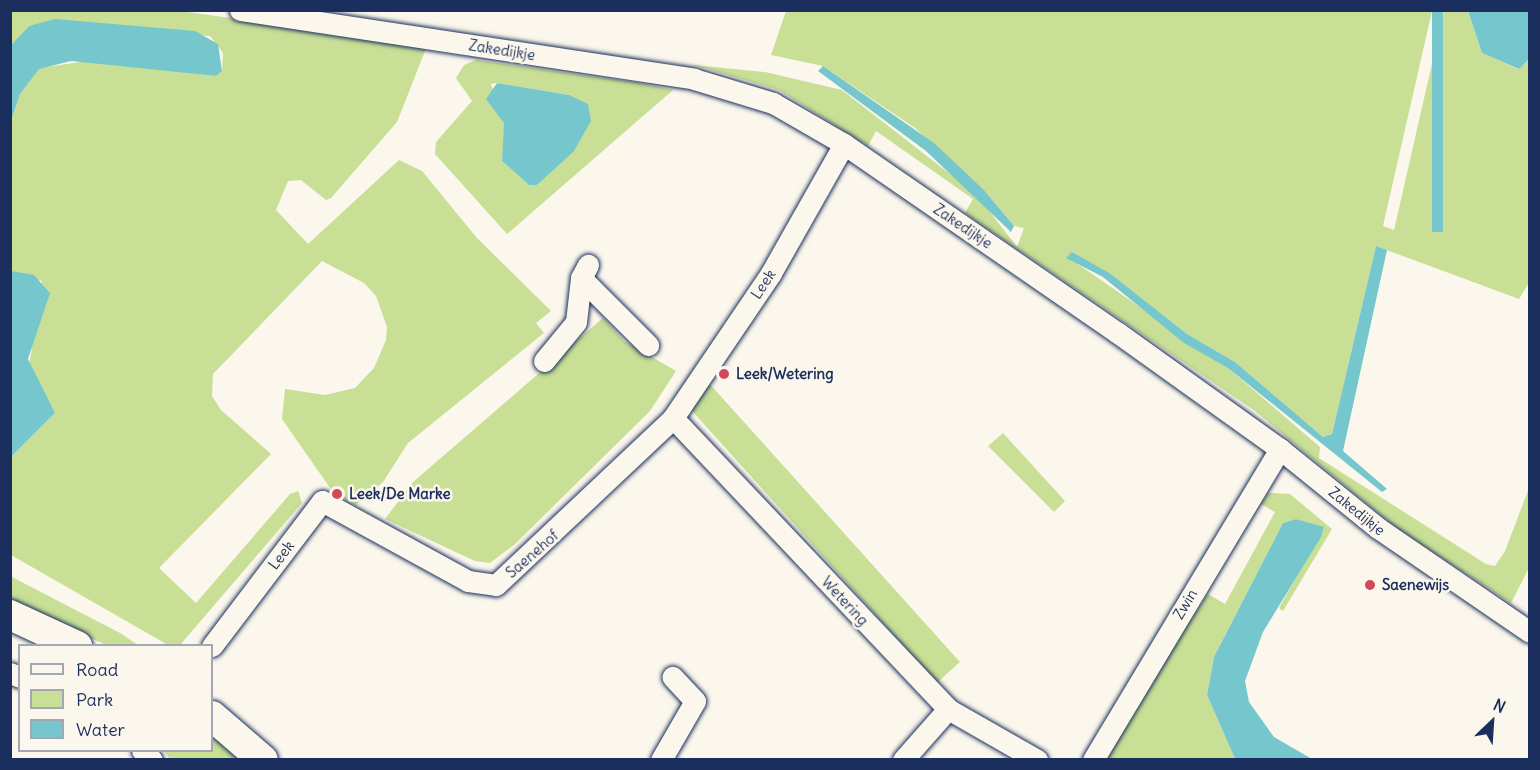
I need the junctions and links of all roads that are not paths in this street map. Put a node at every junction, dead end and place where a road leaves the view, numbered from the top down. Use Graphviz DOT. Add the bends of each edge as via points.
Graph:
graph roads {
  1 [pos="240,10"];
  2 [pos="313,15"];
  3 [pos="844,144"];
  4 [pos="648,345"];
  5 [pos="544,360"];
  6 [pos="673,418"];
  7 [pos="1280,449"];
  8 [pos="365,521"];
  9 [pos="10,615"];
  10 [pos="1530,632"];
  11 [pos="75,644"];
  12 [pos="213,645"];
  13 [pos="673,677"];
  14 [pos="948,710"];
  15 [pos="213,717"];
  16 [pos="263,759"];
  17 [pos="661,759"];
  18 [pos="903,759"];
  19 [pos="1037,759"];
  20 [pos="1093,759"];
  1 -- 2 [label="street, Zakedijkje"];
  2 -- 3 [label="street, Zakedijkje" via="694,79 754,95"];
  3 -- 6 [label="street, Leek" via="771,273"];
  3 -- 7 [label="street, Zakedijkje"];
  4 -- 5 [label="street" via="584,271 576,322"];
  6 -- 8 [label="street, Saenehof" via="496,585 468,581"];
  6 -- 14 [label="street, Wetering"];
  7 -- 10 [label="street, Zakedijkje" via="1378,528"];
  7 -- 20 [label="street, Zwin"];
  8 -- 12 [label="street, Leek" via="322,501"];
  9 -- 11 [label="street"];
  13 -- 17 [label="street" via="695,701"];
  14 -- 18 [label="street"];
  14 -- 19 [label="street, Wetering"];
  15 -- 16 [label="street"];
}
